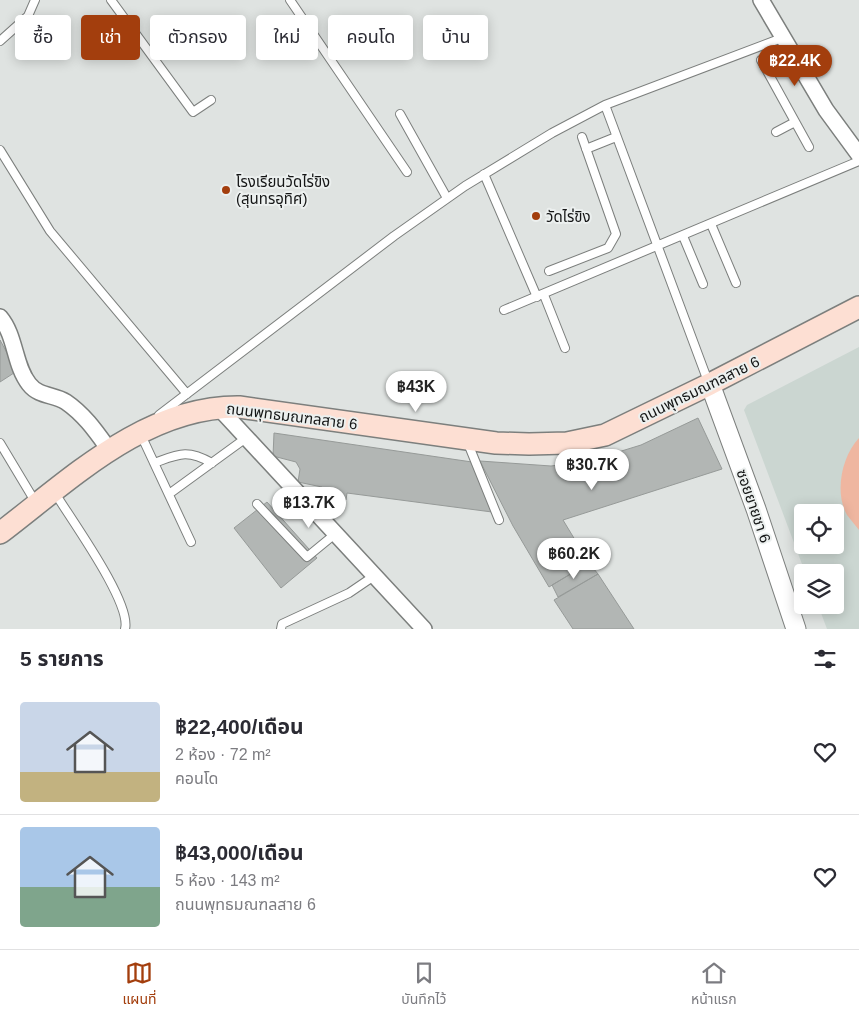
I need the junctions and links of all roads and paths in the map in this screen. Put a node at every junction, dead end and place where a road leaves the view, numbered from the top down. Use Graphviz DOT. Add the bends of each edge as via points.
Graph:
graph roads {
  1 [pos="35,0"];
  2 [pos="111,0"];
  3 [pos="290,0"];
  4 [pos="761,0"];
  5 [pos="782,38"];
  6 [pos="0,41"];
  7 [pos="760,60"];
  8 [pos="211,100"];
  9 [pos="605,105"];
  10 [pos="400,114"];
  11 [pos="795,122"];
  12 [pos="776,132"];
  13 [pos="582,137"];
  14 [pos="616,137"];
  15 [pos="809,147"];
  16 [pos="586,149"];
  17 [pos="0,150"];
  18 [pos="859,155"];
  19 [pos="859,161"];
  20 [pos="407,172"];
  21 [pos="484,174"];
  22 [pos="447,198"];
  23 [pos="711,224"];
  24 [pos="683,236"];
  25 [pos="658,246"];
  26 [pos="549,271"];
  27 [pos="703,284"];
  28 [pos="736,284"];
  29 [pos="540,296"];
  30 [pos="859,307"];
  31 [pos="504,310"];
  32 [pos="0,317"];
  33 [pos="565,348"];
  34 [pos="710,384"];
  35 [pos="187,394"];
  36 [pos="218,407"];
  37 [pos="246,438"];
  38 [pos="466,438"];
  39 [pos="126,441"];
  40 [pos="0,443"];
  41 [pos="154,463"];
  42 [pos="212,463"];
  43 [pos="54,492"];
  44 [pos="169,494"];
  45 [pos="257,504"];
  46 [pos="37,505"];
  47 [pos="499,520"];
  48 [pos="0,533"];
  49 [pos="335,534"];
  50 [pos="191,542"];
  51 [pos="374,576"];
  52 [pos="125,629"];
  53 [pos="281,629"];
  54 [pos="424,629"];
  55 [pos="796,629"];
  1 -- 6 [label="lane" via="28,16"];
  2 -- 8 [label="lane" via="193,112"];
  3 -- 20 [label="lane"];
  4 -- 5 [label="street"];
  5 -- 9 [label="lane"];
  5 -- 18 [label="street" via="826,110"];
  7 -- 11 [label="lane"];
  9 -- 14 [label="lane"];
  9 -- 21 [label="lane" via="552,132"];
  10 -- 22 [label="lane"];
  11 -- 12 [label="lane"];
  11 -- 15 [label="lane"];
  13 -- 16 [label="lane"];
  14 -- 16 [label="lane"];
  14 -- 25 [label="lane"];
  16 -- 26 [label="lane" via="616,234 608,248"];
  17 -- 35 [label="lane" via="50,231"];
  19 -- 23 [label="lane"];
  21 -- 22 [label="lane"];
  21 -- 29 [label="lane"];
  22 -- 35 [label="lane"];
  23 -- 24 [label="lane"];
  23 -- 28 [label="lane"];
  24 -- 25 [label="lane"];
  24 -- 27 [label="lane"];
  25 -- 29 [label="lane"];
  25 -- 34 [label="lane"];
  29 -- 31 [label="lane"];
  29 -- 33 [label="lane"];
  30 -- 34 [label="main road, ถนนพุทธมณฑลสาย 6"];
  32 -- 39 [label="street" via="7,325 29,384 41,394 64,401 90,423"];
  34 -- 38 [label="main road, ถนนพุทธมณฑลสาย 6" via="605,435 567,443 529,444"];
  34 -- 55 [label="street, ซอยยายชา 6"];
  35 -- 39 [label="lane"];
  36 -- 37 [label="street"];
  36 -- 38 [label="main road, ถนนพุทธมณฑลสาย 6"];
  36 -- 39 [label="main road, ถนนพุทธมณฑลสาย 6" via="184,416"];
  37 -- 42 [label="lane"];
  37 -- 49 [label="street"];
  38 -- 47 [label="lane"];
  39 -- 41 [label="lane"];
  39 -- 43 [label="main road, ถนนพุทธมณฑลสาย 6"];
  40 -- 46 [label="lane"];
  41 -- 42 [label="lane" via="188,453"];
  41 -- 44 [label="lane"];
  42 -- 44 [label="lane"];
  43 -- 46 [label="main road, ถนนพุทธมณฑลสาย 6"];
  43 -- 52 [label="lane" via="107,575 126,618"];
  44 -- 50 [label="lane"];
  45 -- 49 [label="lane" via="307,557"];
  46 -- 48 [label="main road, ถนนพุทธมณฑลสาย 6"];
  49 -- 51 [label="street"];
  51 -- 53 [label="lane" via="349,593 282,624"];
  51 -- 54 [label="street"];
}
